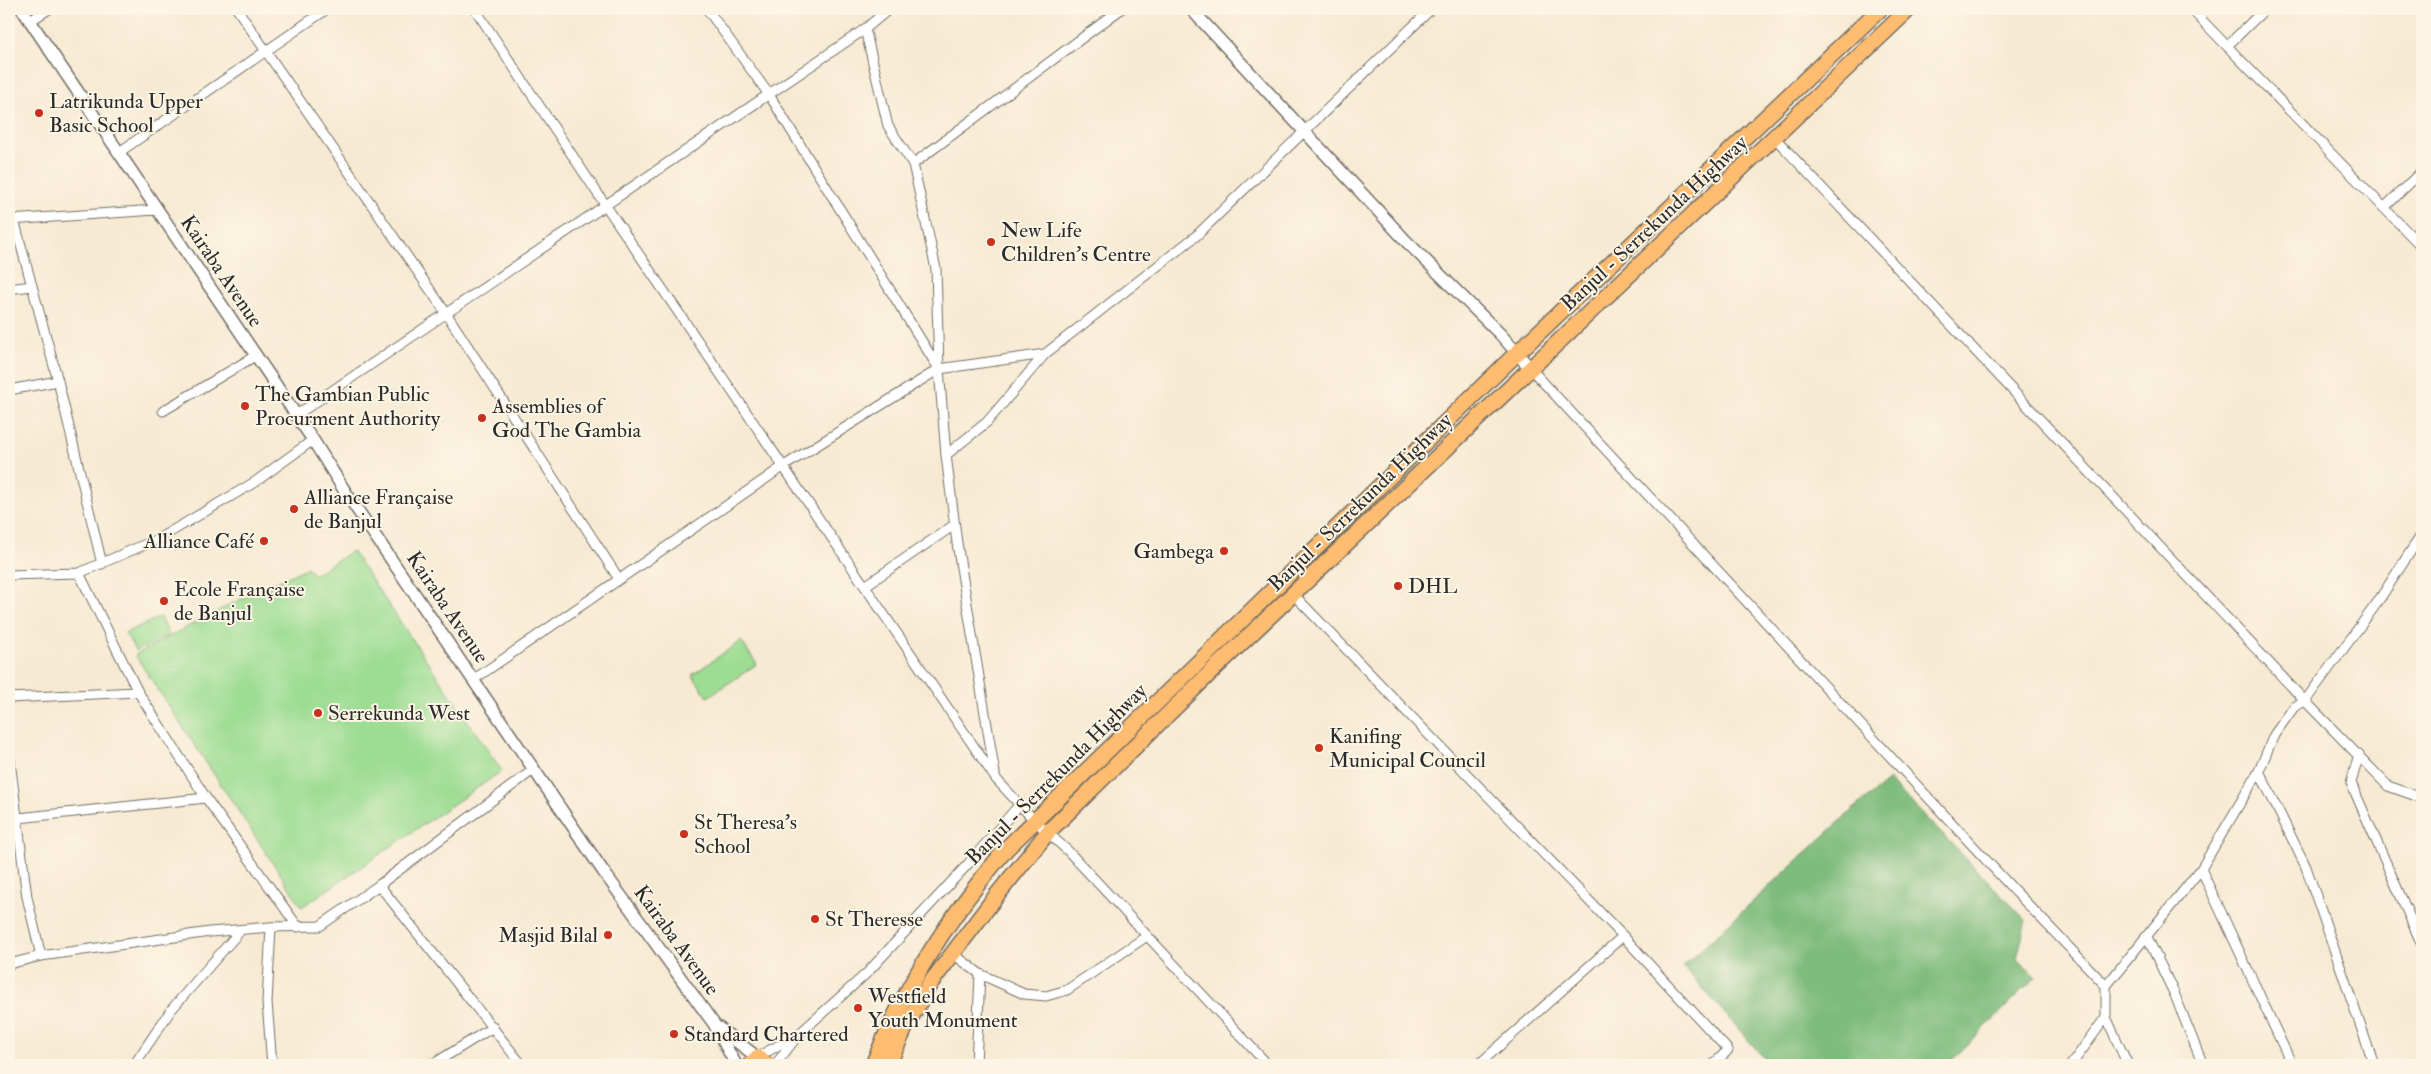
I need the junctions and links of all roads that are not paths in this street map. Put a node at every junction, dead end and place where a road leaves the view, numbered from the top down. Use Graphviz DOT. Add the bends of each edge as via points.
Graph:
graph roads {
  1 [pos="22,9"];
  2 [pos="49,9"];
  3 [pos="237,9"];
  4 [pos="327,9"];
  5 [pos="475,9"];
  6 [pos="707,9"];
  7 [pos="889,9"];
  8 [pos="1121,9"];
  9 [pos="1191,9"];
  10 [pos="1431,9"];
  11 [pos="1880,9"];
  12 [pos="1908,9"];
  13 [pos="2191,9"];
  14 [pos="2264,9"];
  15 [pos="30,21"];
  16 [pos="865,29"];
  17 [pos="2227,46"];
  18 [pos="265,50"];
  19 [pos="768,93"];
  20 [pos="1304,130"];
  21 [pos="1775,138"];
  22 [pos="118,153"];
  23 [pos="913,164"];
  24 [pos="2422,171"];
  25 [pos="606,206"];
  26 [pos="2384,208"];
  27 [pos="156,210"];
  28 [pos="11,220"];
  29 [pos="2422,247"];
  30 [pos="32,286"];
  31 [pos="9,289"];
  32 [pos="446,313"];
  33 [pos="1045,354"];
  34 [pos="1516,354"];
  35 [pos="255,356"];
  36 [pos="1530,368"];
  37 [pos="940,370"];
  38 [pos="58,381"];
  39 [pos="9,391"];
  40 [pos="163,411"];
  41 [pos="295,416"];
  42 [pos="313,440"];
  43 [pos="946,455"];
  44 [pos="784,466"];
  45 [pos="954,525"];
  46 [pos="2422,534"];
  47 [pos="102,564"];
  48 [pos="79,573"];
  49 [pos="9,576"];
  50 [pos="619,578"];
  51 [pos="865,586"];
  52 [pos="1294,595"];
  53 [pos="473,680"];
  54 [pos="138,692"];
  55 [pos="9,698"];
  56 [pos="2305,701"];
  57 [pos="9,753"];
  58 [pos="2359,754"];
  59 [pos="533,770"];
  60 [pos="2259,771"];
  61 [pos="996,779"];
  62 [pos="206,798"];
  63 [pos="2422,798"];
  64 [pos="1020,804"];
  65 [pos="14,819"];
  66 [pos="1034,820"];
  67 [pos="1048,832"];
  68 [pos="2201,869"];
  69 [pos="379,885"];
  70 [pos="271,927"];
  71 [pos="298,927"];
  72 [pos="240,931"];
  73 [pos="1147,936"];
  74 [pos="1623,936"];
  75 [pos="2147,937"];
  76 [pos="2422,945"];
  77 [pos="952,953"];
  78 [pos="40,956"];
  79 [pos="9,964"];
  80 [pos="980,974"];
  81 [pos="2106,986"];
  82 [pos="2106,1017"];
  83 [pos="714,1024"];
  84 [pos="493,1027"];
  85 [pos="799,1034"];
  86 [pos="758,1063"];
  87 [pos="134,1065"];
  88 [pos="272,1065"];
  89 [pos="426,1065"];
  90 [pos="522,1065"];
  91 [pos="736,1065"];
  92 [pos="775,1065"];
  93 [pos="876,1065"];
  94 [pos="976,1065"];
  95 [pos="1268,1065"];
  96 [pos="1478,1065"];
  97 [pos="1713,1065"];
  98 [pos="2071,1065"];
  99 [pos="2128,1065"];
  100 [pos="2203,1065"];
  101 [pos="2292,1065"];
  102 [pos="2374,1065"];
  1 -- 15 [label="street, Kairaba Avenue"];
  2 -- 15 [label="street"];
  3 -- 18 [label="street"];
  4 -- 18 [label="street"];
  5 -- 25 [label="street"];
  6 -- 19 [label="street"];
  7 -- 16 [label="street"];
  8 -- 23 [label="street"];
  9 -- 20 [label="street"];
  10 -- 20 [label="street"];
  11 -- 34 [label="highway, Banjul - Serrekunda Highway"];
  12 -- 21 [label="highway, Banjul - Serrekunda Highway"];
  13 -- 17 [label="street"];
  14 -- 17 [label="street"];
  15 -- 22 [label="street, Kairaba Avenue"];
  16 -- 19 [label="street"];
  16 -- 23 [label="street" via="888,126"];
  17 -- 26 [label="street"];
  18 -- 22 [label="street"];
  18 -- 32 [label="street"];
  19 -- 25 [label="street"];
  19 -- 37 [label="street"];
  20 -- 33 [label="street" via="1196,236"];
  20 -- 34 [label="street"];
  21 -- 36 [label="highway, Banjul - Serrekunda Highway"];
  21 -- 56 [label="street"];
  22 -- 27 [label="street, Kairaba Avenue"];
  23 -- 37 [label="street" via="936,269"];
  24 -- 26 [label="street"];
  25 -- 32 [label="street"];
  25 -- 44 [label="street"];
  26 -- 29 [label="street"];
  27 -- 28 [label="street"];
  27 -- 35 [label="street, Kairaba Avenue"];
  28 -- 30 [label="street"];
  30 -- 31 [label="street"];
  30 -- 38 [label="street"];
  32 -- 41 [label="street"];
  32 -- 50 [label="street"];
  33 -- 37 [label="street"];
  33 -- 43 [label="street" via="987,422"];
  34 -- 36 [label="street"];
  34 -- 66 [label="highway, Banjul - Serrekunda Highway"];
  35 -- 40 [label="street"];
  35 -- 41 [label="street, Kairaba Avenue"];
  36 -- 52 [label="highway, Banjul - Serrekunda Highway"];
  36 -- 81 [label="street"];
  37 -- 43 [label="street"];
  37 -- 44 [label="street"];
  38 -- 39 [label="street"];
  38 -- 47 [label="street"];
  41 -- 42 [label="street, Kairaba Avenue"];
  42 -- 47 [label="street" via="255,482 168,534"];
  42 -- 53 [label="street, Kairaba Avenue"];
  43 -- 45 [label="street"];
  44 -- 50 [label="street"];
  44 -- 51 [label="street"];
  45 -- 51 [label="street"];
  45 -- 61 [label="street"];
  46 -- 56 [label="street" via="2377,603"];
  47 -- 48 [label="street"];
  48 -- 49 [label="street"];
  48 -- 54 [label="street"];
  50 -- 53 [label="street"];
  51 -- 61 [label="street"];
  52 -- 67 [label="highway, Banjul - Serrekunda Highway"];
  52 -- 74 [label="street"];
  53 -- 59 [label="street, Kairaba Avenue"];
  54 -- 55 [label="street"];
  54 -- 62 [label="street"];
  56 -- 58 [label="street"];
  56 -- 60 [label="street" via="2294,707 2274,735"];
  57 -- 65 [label="street"];
  58 -- 63 [label="street" via="2388,786"];
  58 -- 76 [label="street" via="2351,783"];
  59 -- 69 [label="street"];
  59 -- 83 [label="street, Kairaba Avenue"];
  60 -- 68 [label="street"];
  60 -- 102 [label="street" via="2306,867"];
  61 -- 64 [label="street"];
  62 -- 65 [label="street"];
  62 -- 71 [label="street"];
  64 -- 66 [label="street"];
  64 -- 85 [label="street" via="867,973"];
  65 -- 78 [label="street"];
  66 -- 67 [label="street"];
  66 -- 93 [label="highway, Banjul - Serrekunda Highway" via="973,889 923,961 896,1011"];
  67 -- 73 [label="street"];
  67 -- 77 [label="highway, Banjul - Serrekunda Highway"];
  68 -- 75 [label="street"];
  68 -- 101 [label="street"];
  69 -- 71 [label="street" via="320,926"];
  69 -- 84 [label="street"];
  70 -- 71 [label="street"];
  70 -- 72 [label="street"];
  70 -- 88 [label="street" via="268,1002"];
  72 -- 78 [label="street" via="210,932"];
  72 -- 87 [label="street" via="171,1010"];
  73 -- 80 [label="street" via="1067,990 1046,996 1024,994"];
  73 -- 95 [label="street"];
  74 -- 96 [label="street"];
  74 -- 97 [label="street" via="1728,1050"];
  75 -- 81 [label="street"];
  75 -- 100 [label="street" via="2174,992"];
  77 -- 80 [label="street"];
  77 -- 93 [label="highway, Banjul - Serrekunda Highway"];
  78 -- 79 [label="street"];
  80 -- 94 [label="street"];
  81 -- 82 [label="street"];
  82 -- 98 [label="street"];
  82 -- 99 [label="street"];
  83 -- 86 [label="street, Kairaba Avenue"];
  83 -- 91 [label="street, Kairaba Avenue"];
  84 -- 89 [label="street"];
  84 -- 90 [label="street"];
  85 -- 86 [label="street"];
  85 -- 92 [label="street"];
}
